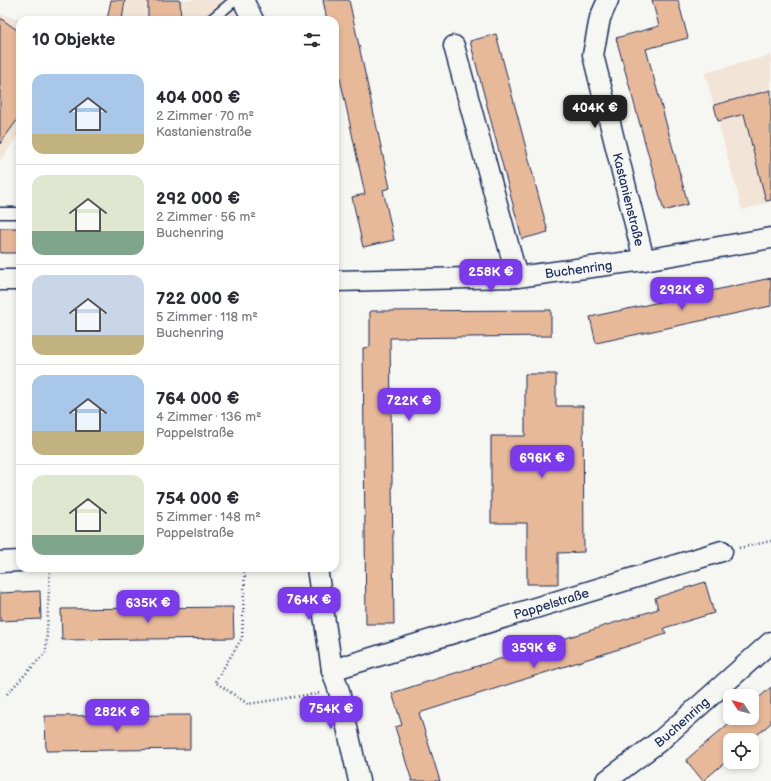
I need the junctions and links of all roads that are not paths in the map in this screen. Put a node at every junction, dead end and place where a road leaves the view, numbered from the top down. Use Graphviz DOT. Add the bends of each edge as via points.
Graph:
graph roads {
  1 [pos="234,0"];
  2 [pos="243,0"];
  3 [pos="608,0"];
  4 [pos="215,16"];
  5 [pos="251,16"];
  6 [pos="454,46"];
  7 [pos="0,213"];
  8 [pos="16,213"];
  9 [pos="771,238"];
  10 [pos="644,260"];
  11 [pos="517,277"];
  12 [pos="0,280"];
  13 [pos="16,280"];
  14 [pos="339,281"];
  15 [pos="722,550"];
  16 [pos="16,561"];
  17 [pos="0,562"];
  18 [pos="318,572"];
  19 [pos="771,642"];
  20 [pos="332,670"];
  21 [pos="360,781"];
  22 [pos="606,781"];
  1 -- 4 [label="lane"];
  2 -- 5 [label="street"];
  3 -- 10 [label="street, Kastanienstraße" via="600,18 593,55"];
  6 -- 11 [label="street"];
  7 -- 8 [label="lane"];
  9 -- 10 [label="street, Buchenring"];
  10 -- 11 [label="street, Buchenring"];
  11 -- 14 [label="street, Buchenring"];
  12 -- 13 [label="street"];
  15 -- 20 [label="street, Pappelstraße"];
  16 -- 17 [label="street"];
  18 -- 20 [label="street"];
  19 -- 22 [label="street, Buchenring" via="661,740"];
  20 -- 21 [label="street"];
}
